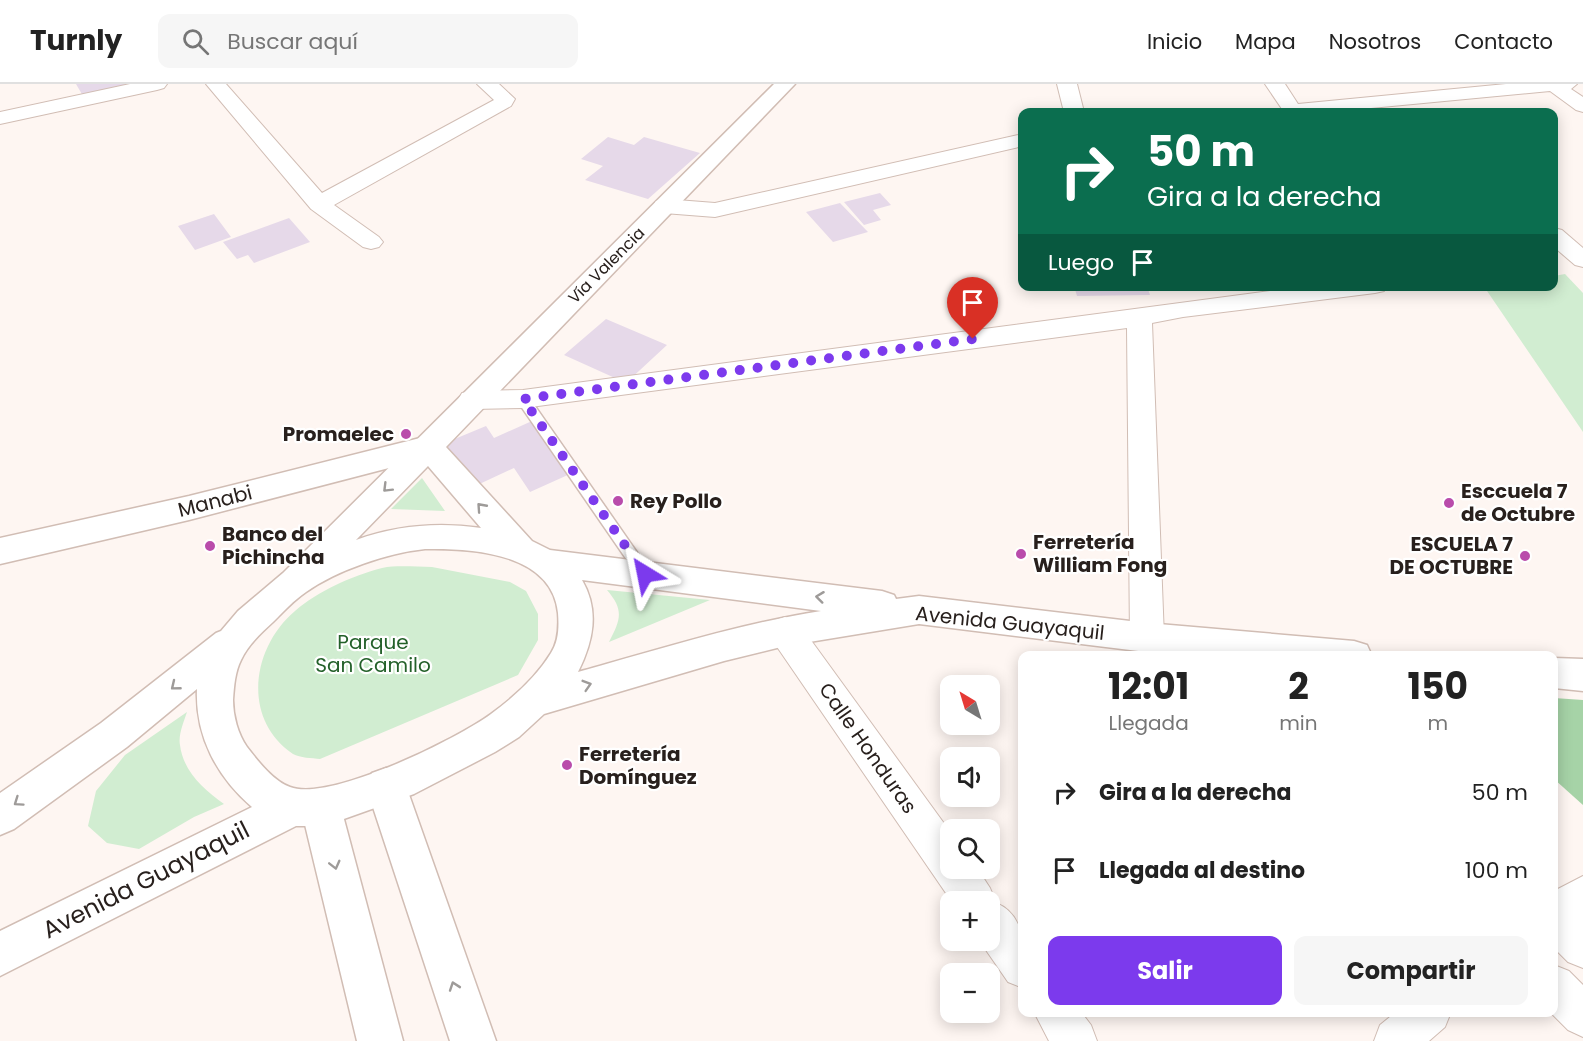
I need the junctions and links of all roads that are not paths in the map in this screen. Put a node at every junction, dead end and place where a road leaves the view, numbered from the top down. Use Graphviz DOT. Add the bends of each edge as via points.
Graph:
graph roads {
  1 [pos="157,84"];
  2 [pos="216,84"];
  3 [pos="487,84"];
  4 [pos="785,84"];
  5 [pos="1067,84"];
  6 [pos="1275,84"];
  7 [pos="1377,84"];
  8 [pos="1557,84"];
  9 [pos="1395,99"];
  10 [pos="1583,106"];
  11 [pos="1073,108"];
  12 [pos="1292,108"];
  13 [pos="1319,108"];
  14 [pos="1406,108"];
  15 [pos="0,118"];
  16 [pos="1018,141"];
  17 [pos="319,204"];
  18 [pos="664,206"];
  19 [pos="1558,238"];
  20 [pos="371,242"];
  21 [pos="1582,259"];
  22 [pos="1558,262"];
  23 [pos="1173,291"];
  24 [pos="1333,291"];
  25 [pos="1183,309"];
  26 [pos="1138,318"];
  27 [pos="523,399"];
  28 [pos="472,400"];
  29 [pos="428,447"];
  30 [pos="0,551"];
  31 [pos="532,556"];
  32 [pos="645,574"];
  33 [pos="295,582"];
  34 [pos="919,610"];
  35 [pos="785,631"];
  36 [pos="237,636"];
  37 [pos="1147,638"];
  38 [pos="1243,650"];
  39 [pos="1262,651"];
  40 [pos="1558,673"];
  41 [pos="1583,675"];
  42 [pos="531,702"];
  43 [pos="386,786"];
  44 [pos="307,808"];
  45 [pos="0,816"];
  46 [pos="940,850"];
  47 [pos="1583,896"];
  48 [pos="1558,912"];
  49 [pos="1558,924"];
  50 [pos="1000,935"];
  51 [pos="1583,947"];
  52 [pos="0,954"];
  53 [pos="1018,960"];
  54 [pos="1558,990"];
  55 [pos="1583,1015"];
  56 [pos="1058,1017"];
  57 [pos="1424,1017"];
  58 [pos="380,1041"];
  59 [pos="472,1041"];
  60 [pos="1075,1041"];
  61 [pos="1396,1041"];
  1 -- 15 [label="street"];
  2 -- 17 [label="street"];
  3 -- 17 [label="street" via="504,102"];
  4 -- 18 [label="main road, Vía Valencia"];
  5 -- 11 [label="street"];
  6 -- 12 [label="street"];
  7 -- 9 [label="street"];
  8 -- 9 [label="street"];
  8 -- 10 [label="street"];
  9 -- 13 [label="street"];
  9 -- 14 [label="street"];
  16 -- 18 [label="street" via="715,210"];
  17 -- 20 [label="street"];
  18 -- 28 [label="main road, Vía Valencia"];
  19 -- 21 [label="street"];
  21 -- 22 [label="street"];
  23 -- 25 [label="street"];
  24 -- 25 [label="street"];
  25 -- 26 [label="street"];
  26 -- 27 [label="street"];
  26 -- 37 [label="street"];
  27 -- 28 [label="street"];
  27 -- 32 [label="lane"];
  28 -- 29 [label="main road, Vía Valencia"];
  29 -- 30 [label="main road, Manabi"];
  31 -- 29 [label="main road, one-way"];
  29 -- 33 [label="main road, Vía Valencia, one-way"];
  31 -- 32 [label="main road"];
  31 -- 33 [label="main road" via="487,541 422,537 383,544"];
  31 -- 42 [label="main road, Avenida Guayaquil" via="561,576 572,592 577,619 575,643 563,669"];
  34 -- 32 [label="main road, one-way"];
  33 -- 36 [label="main road"];
  34 -- 35 [label="main road, Avenida Guayaquil"];
  34 -- 37 [label="main road, Avenida Guayaquil"];
  42 -- 35 [label="main road, Avenida Guayaquil, one-way"];
  35 -- 46 [label="street, Calle Honduras"];
  36 -- 44 [label="main road" via="223,657 216,678 214,704 219,735 238,766 263,793"];
  36 -- 45 [label="main road, one-way" via="114,735"];
  37 -- 38 [label="main road, Avenida Guayaquil"];
  38 -- 39 [label="main road, Avenida Guayaquil"];
  40 -- 41 [label="main road"];
  42 -- 43 [label="main road, Avenida Guayaquil" via="470,747"];
  43 -- 44 [label="main road, Avenida Guayaquil" via="352,799"];
  59 -- 43 [label="main road, one-way"];
  44 -- 52 [label="main road, Avenida Guayaquil"];
  44 -- 58 [label="main road, one-way"];
  47 -- 48 [label="street"];
  49 -- 51 [label="street"];
  50 -- 53 [label="street"];
  54 -- 55 [label="street"];
  56 -- 60 [label="street"];
  57 -- 61 [label="street"];
}
